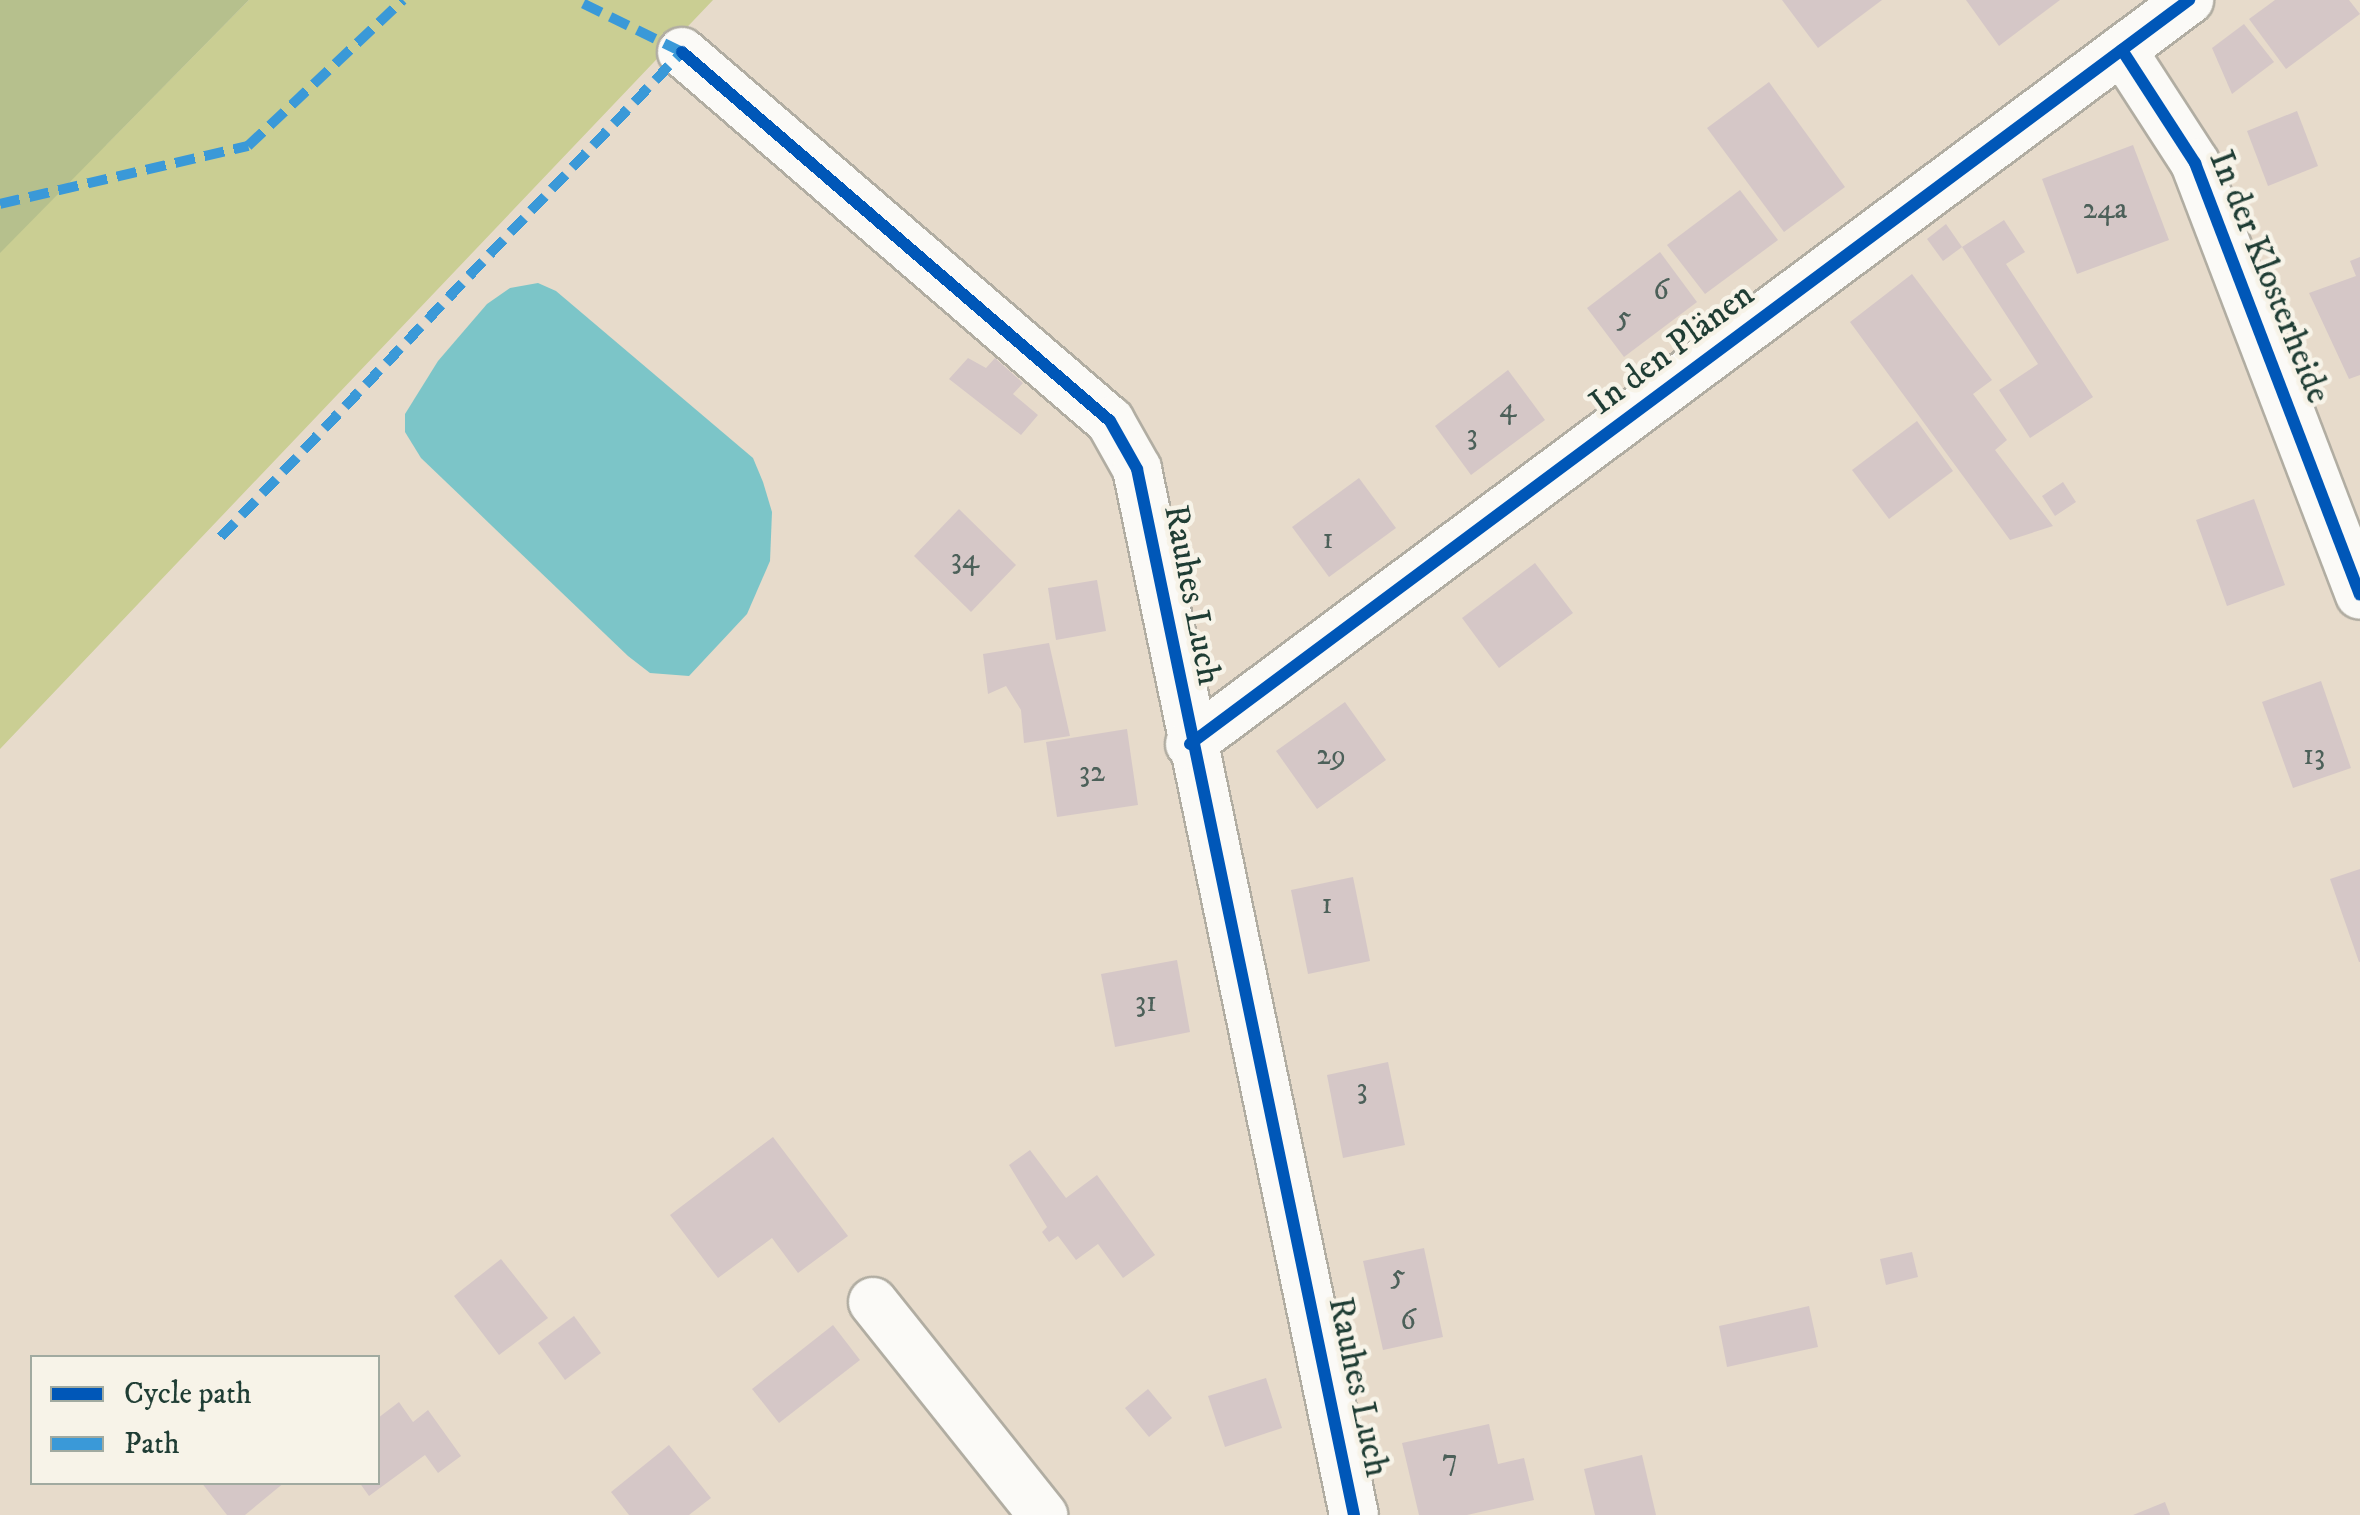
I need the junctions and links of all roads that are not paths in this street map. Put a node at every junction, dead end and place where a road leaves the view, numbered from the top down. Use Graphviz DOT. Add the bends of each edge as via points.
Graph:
graph roads {
  1 [pos="2189,0"];
  2 [pos="2122,50"];
  3 [pos="682,52"];
  4 [pos="2360,594"];
  5 [pos="1190,744"];
  6 [pos="873,1302"];
  7 [pos="1043,1515"];
  8 [pos="1354,1515"];
  1 -- 2 [label="street, In den Plänen"];
  2 -- 4 [label="street, In der Klosterheide" via="2195,162"];
  2 -- 5 [label="street, In den Plänen"];
  3 -- 5 [label="street, Rauhes Luch" via="1110,422 1137,470"];
  5 -- 8 [label="street, Rauhes Luch"];
  6 -- 7 [label="street"];
}
